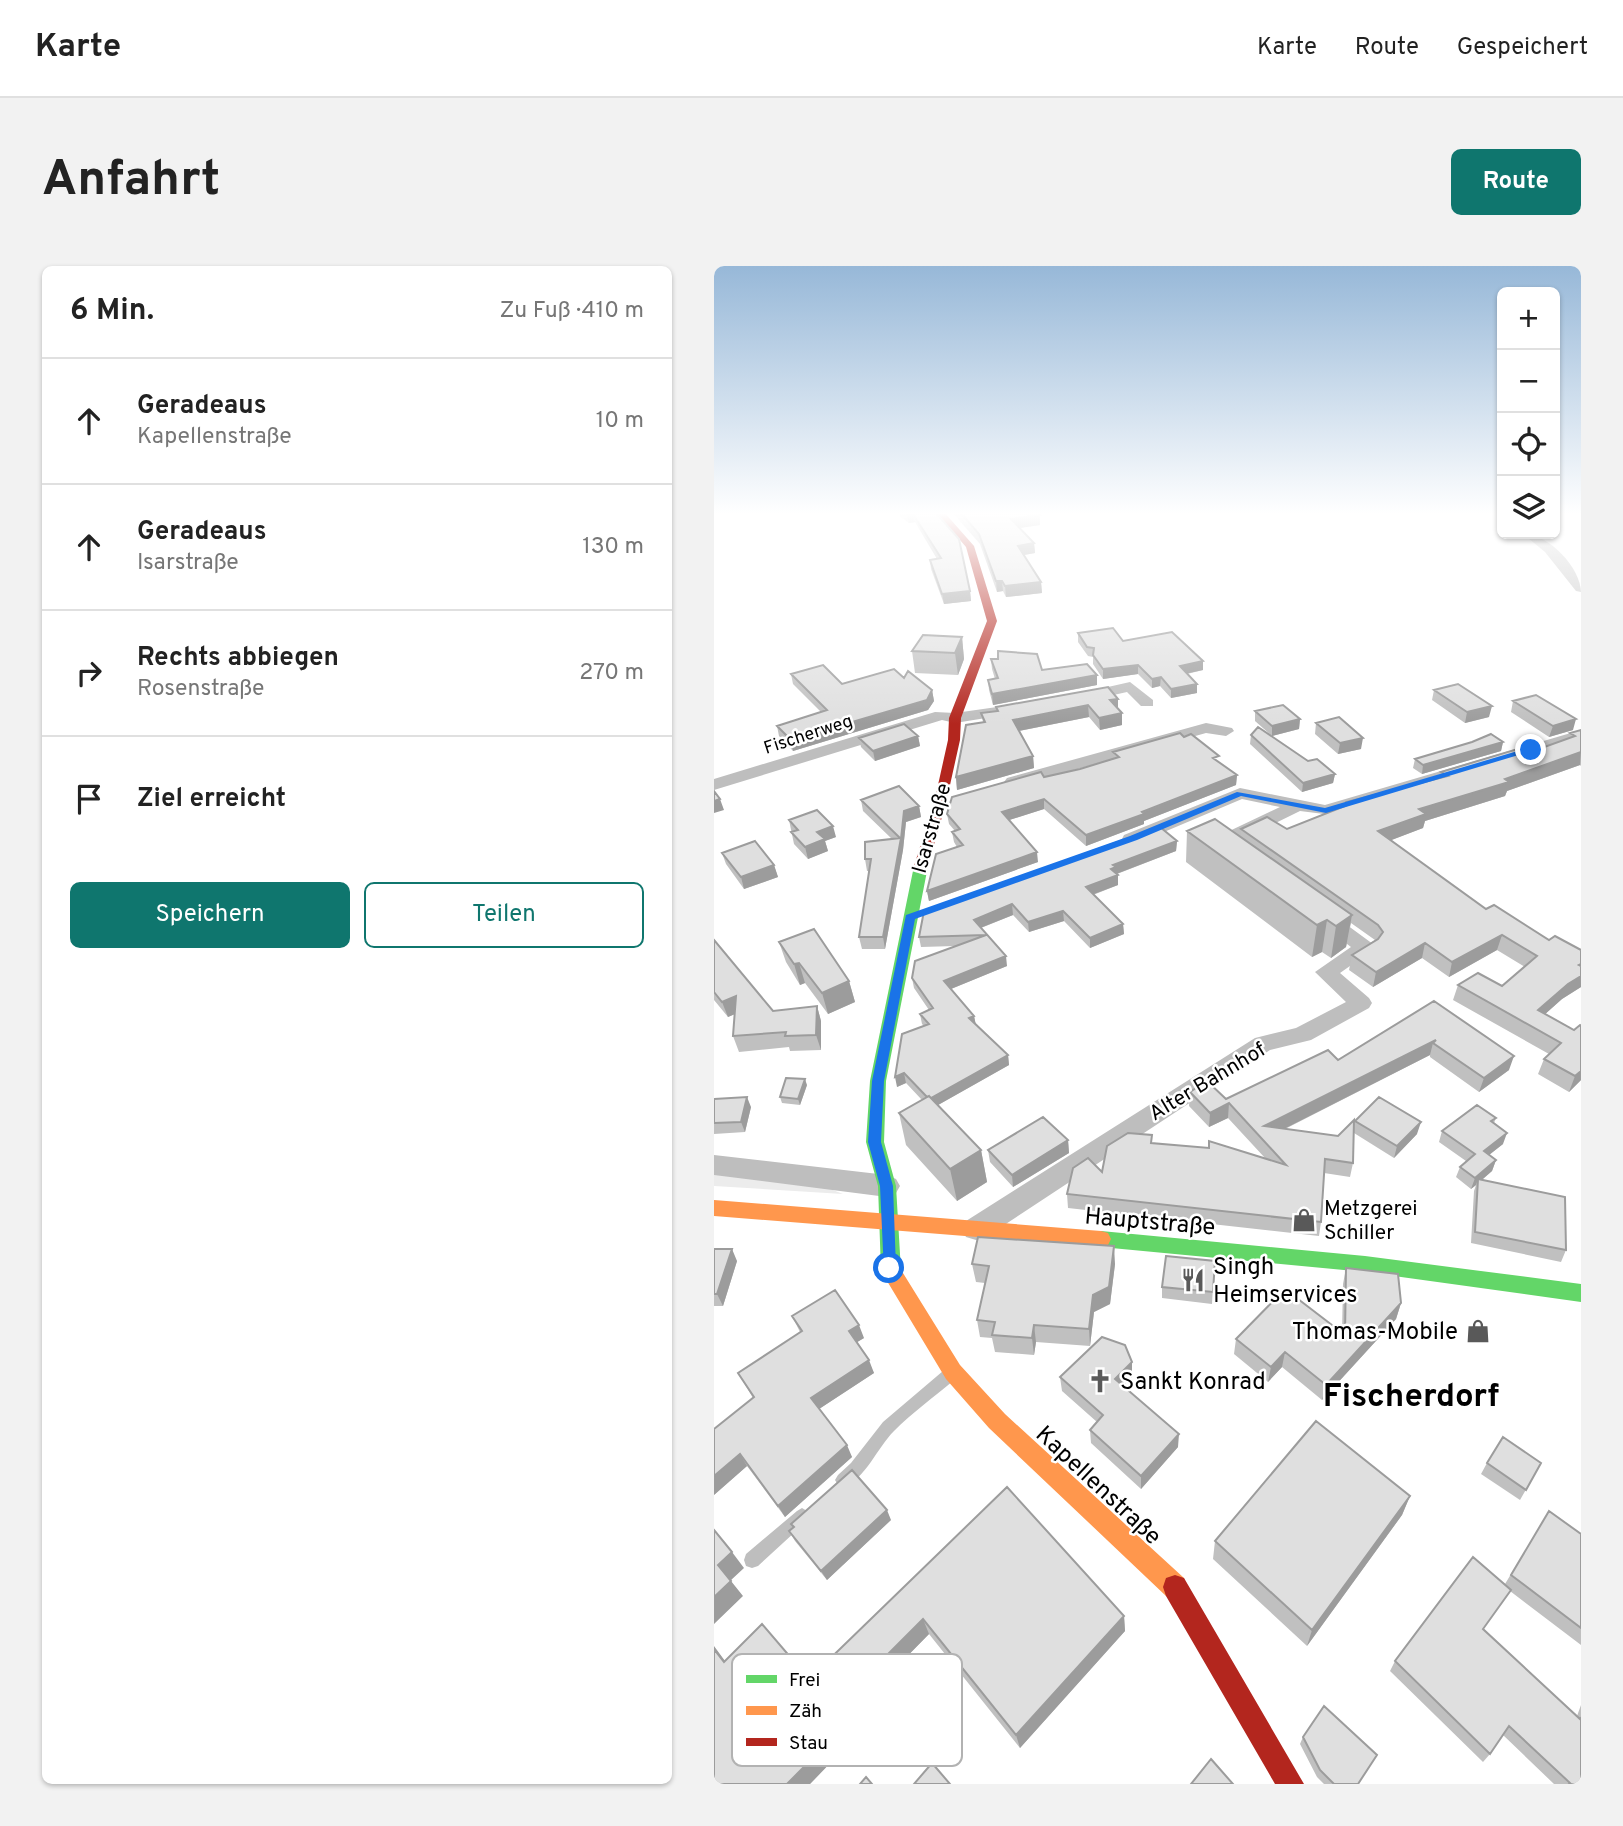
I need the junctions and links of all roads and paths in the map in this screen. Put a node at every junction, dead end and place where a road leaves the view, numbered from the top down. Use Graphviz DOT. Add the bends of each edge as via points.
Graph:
graph roads {
  1 [pos="981,583"];
  2 [pos="1070,699"];
  3 [pos="1147,703"];
  4 [pos="1029,706"];
  5 [pos="955,718"];
  6 [pos="1226,731"];
  7 [pos="1581,735"];
  8 [pos="714,785"];
  9 [pos="991,788"];
  10 [pos="966,796"];
  11 [pos="940,803"];
  12 [pos="1297,806"];
  13 [pos="1109,847"];
  14 [pos="1254,867"];
  15 [pos="1305,904"];
  16 [pos="935,909"];
  17 [pos="910,918"];
  18 [pos="714,1165"];
  19 [pos="887,1186"];
  20 [pos="714,1208"];
  21 [pos="887,1221"];
  22 [pos="976,1229"];
  23 [pos="1581,1293"];
  24 [pos="953,1373"];
  25 [pos="835,1487"];
  26 [pos="815,1505"];
  27 [pos="752,1560"];
  28 [pos="1290,1784"];
  1 -- 5 [label="street, Isarstraße" via="992,621"];
  2 -- 3 [label="street" via="1130,687"];
  4 -- 5 [label="street"];
  5 -- 8 [label="street, Fischerweg" via="941,715 878,732"];
  5 -- 11 [label="street, Isarstraße"];
  6 -- 9 [label="street" via="1206,728"];
  7 -- 12 [label="street" via="1326,811"];
  10 -- 11 [label="street"];
  11 -- 17 [label="street, Isarstraße"];
  12 -- 13 [label="street" via="1240,793"];
  12 -- 14 [label="street" via="1223,845"];
  15 -- 22 [label="street, Alter Bahnhof" via="1366,947 1326,972 1361,1003 1303,1034 1263,1044"];
  16 -- 17 [label="street"];
  17 -- 19 [label="street, Isarstraße" via="878,1081 875,1142"];
  18 -- 19 [label="street"];
  19 -- 21 [label="street, Isarstraße"];
  20 -- 21 [label="street, Hauptstraße"];
  21 -- 22 [label="street, Hauptstraße"];
  21 -- 24 [label="street, Kapellenstraße" via="889,1268"];
  22 -- 23 [label="street, Hauptstraße" via="1456,1274"];
  24 -- 25 [label="lane" via="896,1419"];
  24 -- 28 [label="street, Kapellenstraße" via="1180,1592"];
  26 -- 27 [label="lane"];
}
